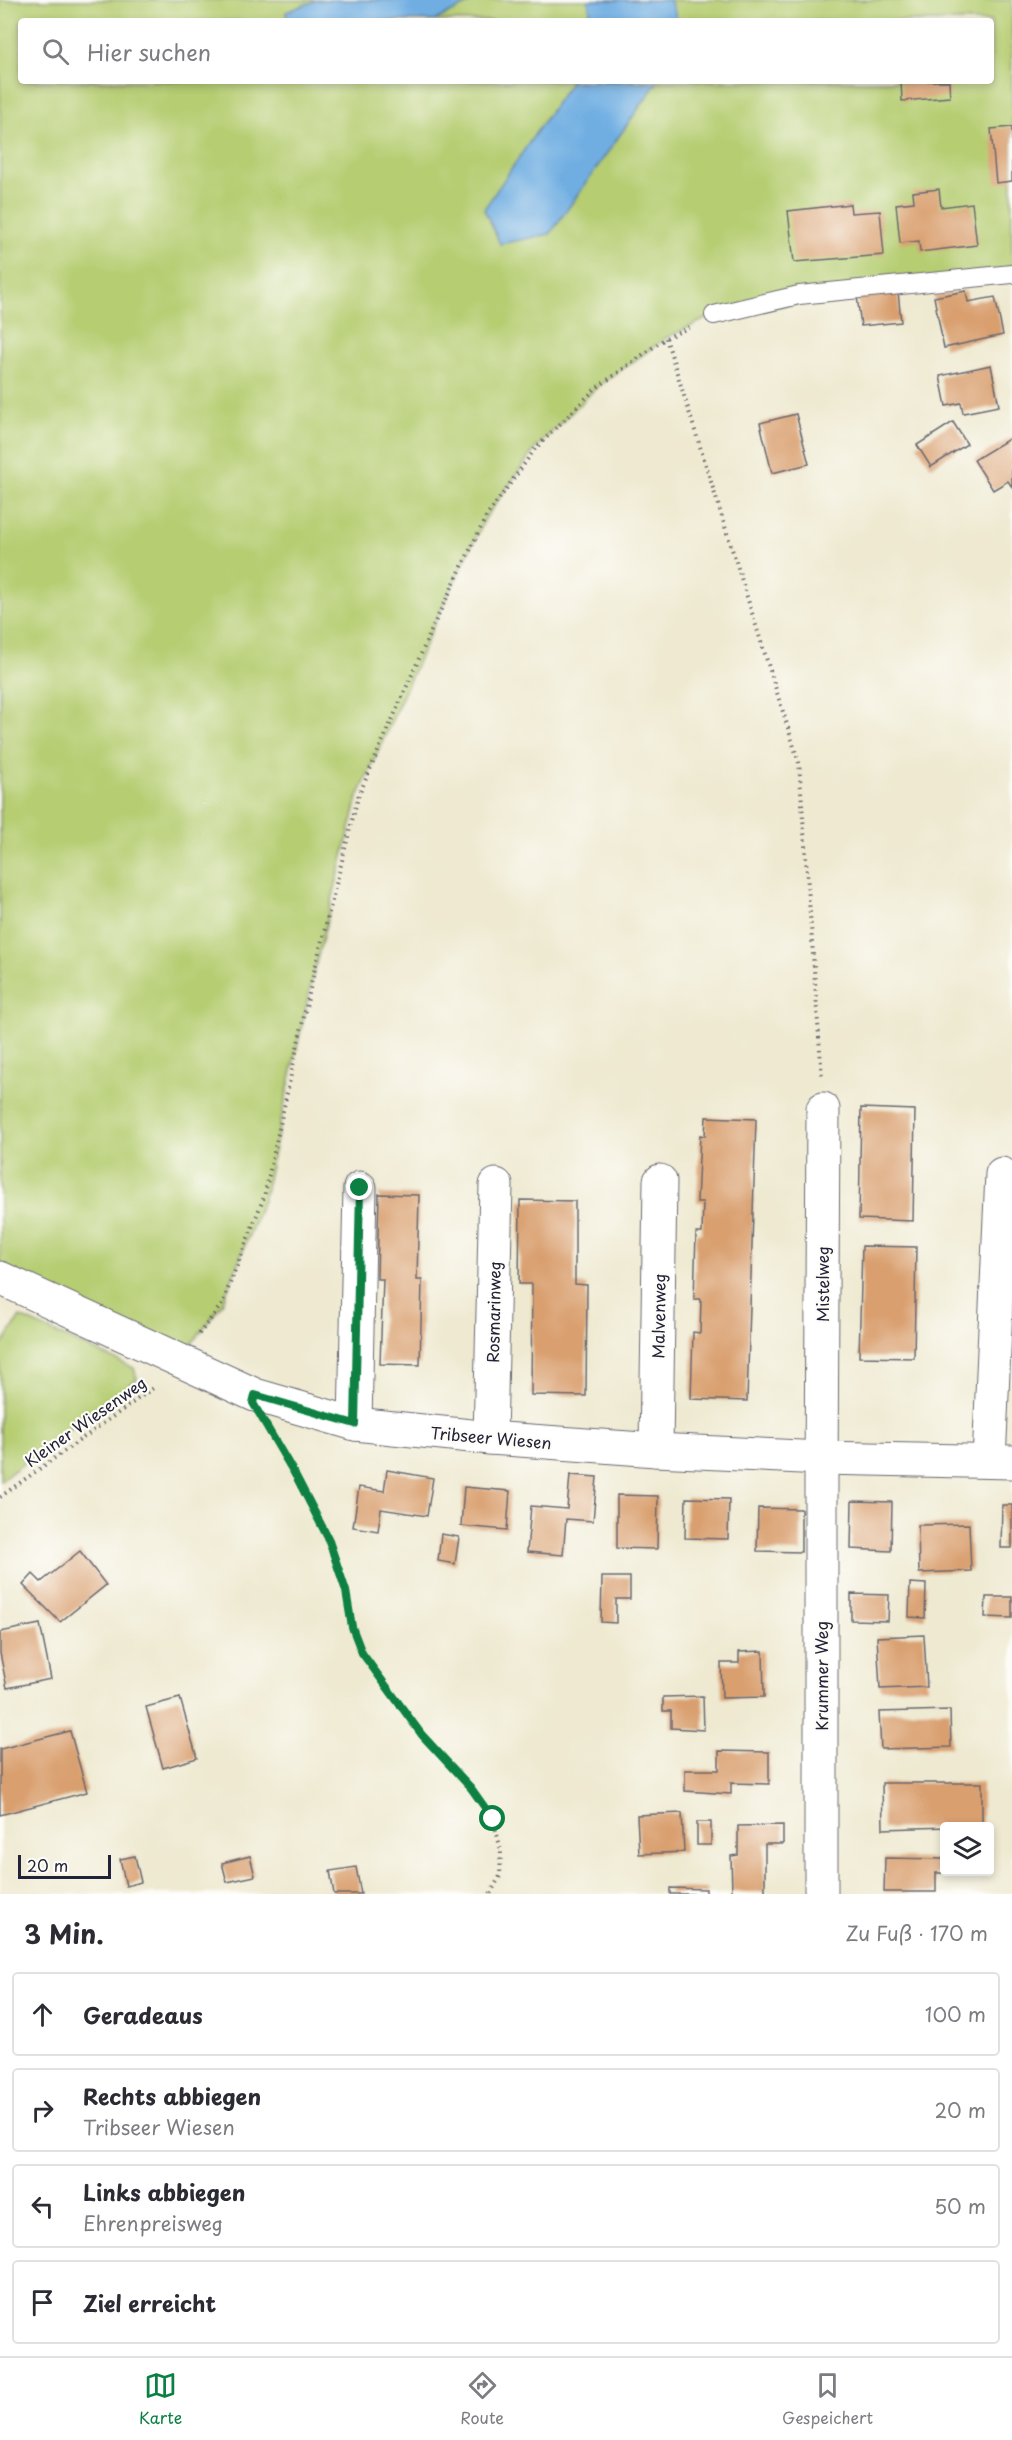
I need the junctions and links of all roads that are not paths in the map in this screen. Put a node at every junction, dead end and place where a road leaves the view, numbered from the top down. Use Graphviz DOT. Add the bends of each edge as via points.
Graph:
graph roads {
  1 [pos="1012,274"];
  2 [pos="714,315"];
  3 [pos="824,1109"];
  4 [pos="1002,1174"];
  5 [pos="660,1181"];
  6 [pos="496,1185"];
  7 [pos="360,1188"];
  8 [pos="0,1278"];
  9 [pos="355,1424"];
  10 [pos="490,1438"];
  11 [pos="656,1450"];
  12 [pos="821,1458"];
  13 [pos="1000,1462"];
  14 [pos="821,1894"];
  1 -- 2 [label="lane" via="799,296"];
  3 -- 12 [label="street, Mistelweg"];
  4 -- 13 [label="street"];
  5 -- 11 [label="street, Malvenweg"];
  6 -- 10 [label="street, Rosmarinweg"];
  7 -- 9 [label="street"];
  8 -- 9 [label="street, Tribseer Wiesen" via="255,1395"];
  9 -- 10 [label="street, Tribseer Wiesen"];
  10 -- 11 [label="street, Tribseer Wiesen"];
  11 -- 12 [label="street, Tribseer Wiesen"];
  12 -- 13 [label="street, Tribseer Wiesen"];
  12 -- 14 [label="street, Krummer Weg"];
}
